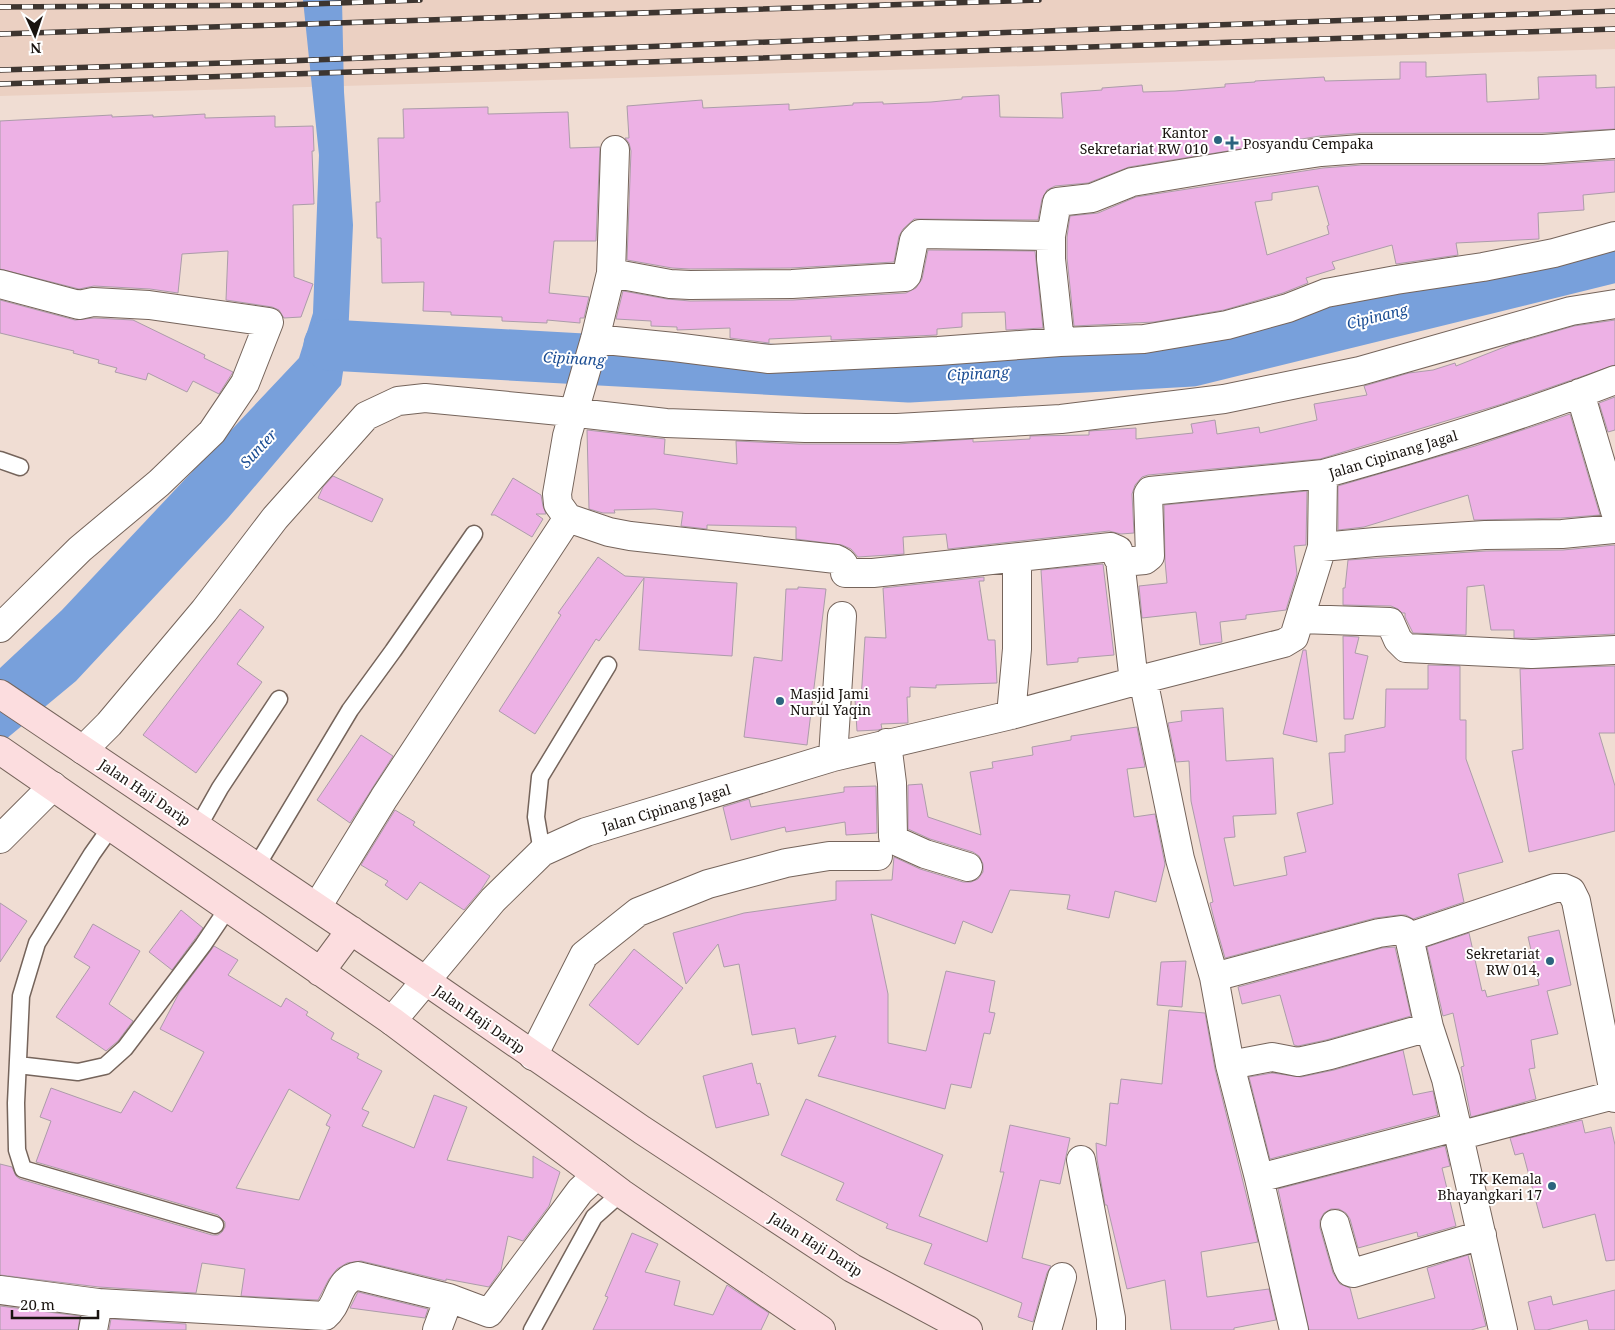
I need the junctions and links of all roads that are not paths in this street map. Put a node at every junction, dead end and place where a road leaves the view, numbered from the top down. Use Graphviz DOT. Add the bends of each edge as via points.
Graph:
graph roads {
  1 [pos="1615,144"];
  2 [pos="615,150"];
  3 [pos="1051,236"];
  4 [pos="1615,236"];
  5 [pos="612,273"];
  6 [pos="0,284"];
  7 [pos="1615,304"];
  8 [pos="1060,342"];
  9 [pos="593,346"];
  10 [pos="1615,380"];
  11 [pos="1580,393"];
  12 [pos="576,403"];
  13 [pos="0,460"];
  14 [pos="20,467"];
  15 [pos="1323,474"];
  16 [pos="1615,511"];
  17 [pos="568,518"];
  18 [pos="1615,528"];
  19 [pos="474,534"];
  20 [pos="1322,547"];
  21 [pos="1017,558"];
  22 [pos="1120,560"];
  23 [pos="842,616"];
  24 [pos="1300,619"];
  25 [pos="0,628"];
  26 [pos="1615,650"];
  27 [pos="608,665"];
  28 [pos="1139,680"];
  29 [pos="0,694"];
  30 [pos="279,700"];
  31 [pos="1011,715"];
  32 [pos="887,743"];
  33 [pos="83,750"];
  34 [pos="10,757"];
  35 [pos="833,757"];
  36 [pos="49,784"];
  37 [pos="0,810"];
  38 [pos="111,827"];
  39 [pos="198,827"];
  40 [pos="0,839"];
  41 [pos="542,852"];
  42 [pos="878,856"];
  43 [pos="256,866"];
  44 [pos="968,867"];
  45 [pos="317,907"];
  46 [pos="228,908"];
  47 [pos="351,930"];
  48 [pos="1409,937"];
  49 [pos="320,972"];
  50 [pos="1214,977"];
  51 [pos="426,981"];
  52 [pos="392,1021"];
  53 [pos="1428,1028"];
  54 [pos="533,1056"];
  55 [pos="18,1065"];
  56 [pos="1230,1065"];
  57 [pos="1615,1097"];
  58 [pos="1457,1132"];
  59 [pos="1081,1160"];
  60 [pos="597,1175"];
  61 [pos="1260,1178"];
  62 [pos="621,1193"];
  63 [pos="1335,1224"];
  64 [pos="215,1225"];
  65 [pos="1482,1235"];
  66 [pos="1062,1277"];
  67 [pos="0,1290"];
  68 [pos="449,1298"];
  69 [pos="98,1303"];
  70 [pos="93,1330"];
  71 [pos="437,1330"];
  72 [pos="532,1330"];
  73 [pos="821,1330"];
  74 [pos="968,1330"];
  75 [pos="1047,1330"];
  76 [pos="1111,1330"];
  77 [pos="1294,1330"];
  78 [pos="1503,1330"];
  1 -- 3 [label="street" via="1543,149 1361,149 1246,163 1132,182 1092,198 1058,201"];
  2 -- 5 [label="street"];
  3 -- 5 [label="street" via="920,234 914,240 905,277 792,284 690,285"];
  3 -- 8 [label="street"];
  4 -- 8 [label="street" via="1536,256 1326,294 1227,325 1144,339"];
  5 -- 9 [label="street"];
  6 -- 25 [label="street" via="79,305 93,302 149,305 269,322 245,383 212,432 159,483 80,549"];
  7 -- 12 [label="street" via="1571,311 1360,370 1244,395 1061,419 897,428 814,428 666,423"];
  8 -- 9 [label="street" via="769,359 674,347"];
  9 -- 12 [label="street"];
  10 -- 11 [label="street, Jalan Cipinang Jagal"];
  11 -- 15 [label="street, Jalan Cipinang Jagal" via="1403,452"];
  11 -- 16 [label="street"];
  12 -- 17 [label="street" via="557,494 558,504"];
  12 -- 33 [label="street" via="425,398 398,400 366,416 275,518 204,611 109,724"];
  13 -- 14 [label="lane"];
  15 -- 20 [label="street, Jalan Cipinang Jagal"];
  15 -- 22 [label="street" via="1150,491 1150,556 1145,560"];
  17 -- 21 [label="street" via="630,536 836,559 845,565 846,573 902,571"];
  17 -- 45 [label="street" via="384,798"];
  18 -- 20 [label="street" via="1562,534 1486,535"];
  19 -- 43 [label="lane" via="350,710"];
  20 -- 24 [label="street, Jalan Cipinang Jagal"];
  21 -- 22 [label="street" via="1111,547 1118,550"];
  21 -- 31 [label="street" via="1017,649"];
  22 -- 28 [label="street"];
  23 -- 35 [label="street"];
  24 -- 26 [label="street" via="1390,622 1398,640 1406,648 1532,654"];
  24 -- 28 [label="street, Jalan Cipinang Jagal" via="1294,637 1284,643"];
  27 -- 41 [label="lane" via="540,777 536,817"];
  28 -- 31 [label="street, Jalan Cipinang Jagal"];
  28 -- 50 [label="street" via="1180,858"];
  29 -- 33 [label="main road, Jalan Haji Darip"];
  30 -- 39 [label="lane"];
  31 -- 32 [label="street, Jalan Cipinang Jagal"];
  32 -- 35 [label="street, Jalan Cipinang Jagal"];
  32 -- 44 [label="street" via="893,837 925,854"];
  33 -- 39 [label="main road, Jalan Haji Darip"];
  34 -- 36 [label="main road"];
  35 -- 41 [label="street, Jalan Cipinang Jagal" via="586,832"];
  36 -- 37 [label="street"];
  36 -- 38 [label="main road"];
  36 -- 40 [label="street"];
  38 -- 46 [label="main road"];
  38 -- 55 [label="lane" via="37,943 21,996"];
  39 -- 43 [label="main road, Jalan Haji Darip"];
  41 -- 51 [label="street, Jalan Cipinang Jagal" via="493,900"];
  42 -- 54 [label="street" via="829,856 786,863 708,884 638,912 584,955"];
  43 -- 45 [label="main road, Jalan Haji Darip"];
  45 -- 47 [label="main road, Jalan Haji Darip"];
  46 -- 49 [label="main road"];
  46 -- 55 [label="lane" via="125,1048 105,1066 78,1072"];
  47 -- 49 [label="main road"];
  47 -- 51 [label="main road, Jalan Haji Darip"];
  48 -- 50 [label="street" via="1401,930 1379,933"];
  48 -- 53 [label="street"];
  48 -- 57 [label="street" via="1555,888 1571,891 1576,901"];
  49 -- 52 [label="main road"];
  50 -- 56 [label="street"];
  51 -- 52 [label="street, Jalan Cipinang Jagal"];
  51 -- 54 [label="main road, Jalan Haji Darip"];
  52 -- 60 [label="main road"];
  53 -- 56 [label="street" via="1298,1062 1272,1057"];
  53 -- 58 [label="street" via="1446,1079"];
  54 -- 74 [label="main road, Jalan Haji Darip" via="852,1268"];
  55 -- 64 [label="lane" via="17,1150 23,1169"];
  56 -- 61 [label="street"];
  57 -- 58 [label="street"];
  58 -- 61 [label="street"];
  58 -- 65 [label="street"];
  59 -- 76 [label="street"];
  60 -- 62 [label="main road"];
  60 -- 68 [label="street" via="580,1191 490,1312"];
  61 -- 77 [label="street"];
  62 -- 72 [label="lane" via="594,1217"];
  62 -- 73 [label="main road"];
  63 -- 65 [label="street" via="1347,1266 1353,1273"];
  65 -- 78 [label="street"];
  66 -- 75 [label="street"];
  67 -- 69 [label="street"];
  68 -- 69 [label="street" via="358,1276 345,1282 330,1312 320,1317"];
  68 -- 71 [label="street"];
  69 -- 70 [label="street"];
}
